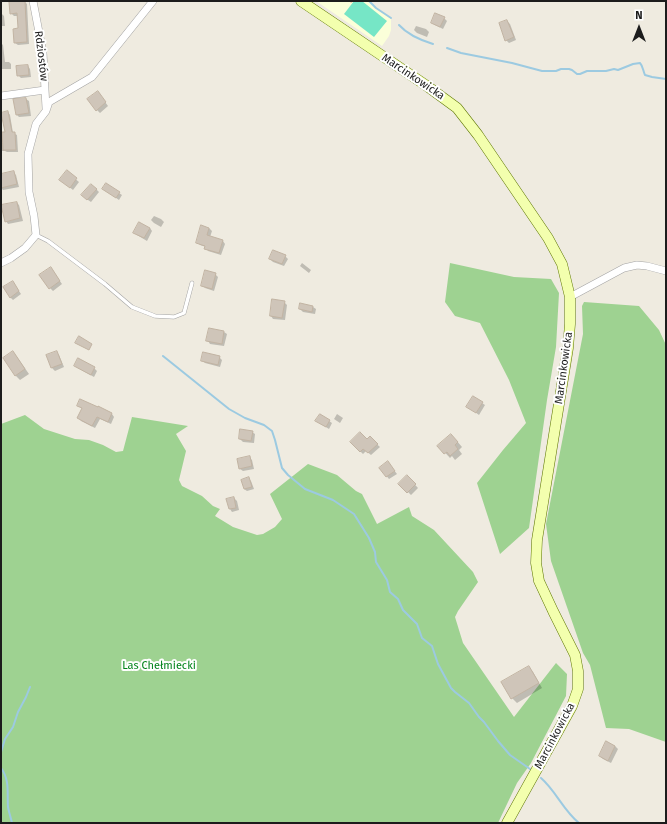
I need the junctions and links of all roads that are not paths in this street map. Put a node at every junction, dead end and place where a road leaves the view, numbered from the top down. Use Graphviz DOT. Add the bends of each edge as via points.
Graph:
graph roads {
  1 [pos="33,1"];
  2 [pos="153,1"];
  3 [pos="301,1"];
  4 [pos="45,90"];
  5 [pos="1,96"];
  6 [pos="46,111"];
  7 [pos="36,235"];
  8 [pos="1,263"];
  9 [pos="666,271"];
  10 [pos="192,283"];
  11 [pos="570,297"];
  12 [pos="508,823"];
  1 -- 4 [label="street, Rdziostów" via="43,53"];
  2 -- 6 [label="street" via="92,77 50,102"];
  3 -- 11 [label="street, Marcinkowicka" via="457,108 548,238 562,264"];
  4 -- 5 [label="street"];
  4 -- 6 [label="street, Rdziostów"];
  6 -- 7 [label="street" via="36,124 28,154 29,192"];
  7 -- 8 [label="street" via="25,248"];
  7 -- 10 [label="lane" via="106,284 132,307 155,316 174,317 184,313"];
  9 -- 11 [label="street" via="632,265"];
  11 -- 12 [label="street, Marcinkowicka" via="568,348 537,540 536,563 539,581 575,655 578,689 572,706"];
}
